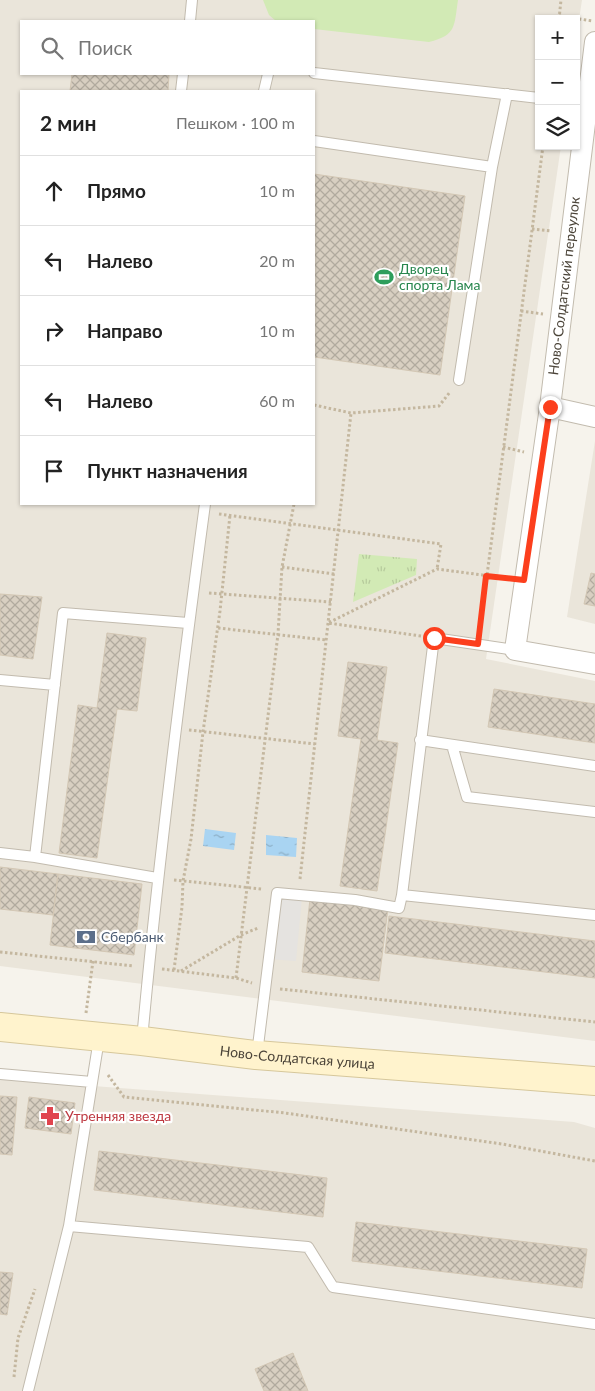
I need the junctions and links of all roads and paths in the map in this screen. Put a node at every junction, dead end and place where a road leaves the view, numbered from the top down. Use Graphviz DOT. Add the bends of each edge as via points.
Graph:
graph roads {
  1 [pos="192,0"];
  2 [pos="561,0"];
  3 [pos="559,15"];
  4 [pos="190,20"];
  5 [pos="580,20"];
  6 [pos="595,21"];
  7 [pos="595,42"];
  8 [pos="315,73"];
  9 [pos="183,75"];
  10 [pos="268,75"];
  11 [pos="592,82"];
  12 [pos="181,90"];
  13 [pos="264,90"];
  14 [pos="507,94"];
  15 [pos="535,98"];
  16 [pos="581,102"];
  17 [pos="315,142"];
  18 [pos="542,150"];
  19 [pos="492,167"];
  20 [pos="459,380"];
  21 [pos="315,405"];
  22 [pos="550,407"];
  23 [pos="351,413"];
  24 [pos="595,417"];
  25 [pos="205,505"];
  26 [pos="294,505"];
  27 [pos="290,523"];
  28 [pos="338,530"];
  29 [pos="282,567"];
  30 [pos="437,569"];
  31 [pos="334,574"];
  32 [pos="486,576"];
  33 [pos="524,580"];
  34 [pos="221,595"];
  35 [pos="280,599"];
  36 [pos="331,602"];
  37 [pos="188,623"];
  38 [pos="328,623"];
  39 [pos="218,628"];
  40 [pos="278,634"];
  41 [pos="434,638"];
  42 [pos="326,640"];
  43 [pos="478,644"];
  44 [pos="515,650"];
  45 [pos="595,664"];
  46 [pos="0,680"];
  47 [pos="55,685"];
  48 [pos="176,729"];
  49 [pos="203,732"];
  50 [pos="265,739"];
  51 [pos="420,740"];
  52 [pos="315,744"];
  53 [pos="452,745"];
  54 [pos="595,766"];
  55 [pos="595,812"];
  56 [pos="0,853"];
  57 [pos="35,858"];
  58 [pos="157,878"];
  59 [pos="183,881"];
  60 [pos="300,884"];
  61 [pos="246,888"];
  62 [pos="264,890"];
  63 [pos="402,895"];
  64 [pos="595,915"];
  65 [pos="273,921"];
  66 [pos="241,935"];
  67 [pos="92,961"];
  68 [pos="174,970"];
  69 [pos="180,971"];
  70 [pos="236,978"];
  71 [pos="265,987"];
  72 [pos="595,1022"];
  73 [pos="0,1027"];
  74 [pos="142,1041"];
  75 [pos="92,1044"];
  76 [pos="256,1056"];
  77 [pos="0,1074"];
  78 [pos="595,1081"];
  79 [pos="92,1082"];
  80 [pos="595,1161"];
  81 [pos="68,1226"];
  82 [pos="38,1281"];
  83 [pos="595,1324"];
  84 [pos="13,1382"];
  85 [pos="28,1391"];
  1 -- 4 [label="lane"];
  2 -- 3 [label="path"];
  5 -- 6 [label="path"];
  7 -- 11 [label="street, Ново-Солдатский переулок"];
  8 -- 14 [label="lane"];
  9 -- 12 [label="lane"];
  10 -- 13 [label="lane"];
  11 -- 16 [label="street, Ново-Солдатский переулок"];
  14 -- 15 [label="lane"];
  14 -- 19 [label="lane"];
  16 -- 22 [label="street, Ново-Солдатский переулок"];
  17 -- 19 [label="lane"];
  18 -- 32 [label="path"];
  19 -- 20 [label="lane"];
  20 -- 23 [label="path" via="439,406"];
  21 -- 23 [label="path"];
  22 -- 24 [label="street"];
  22 -- 33 [label="street, Ново-Солдатский переулок"];
  23 -- 28 [label="path"];
  25 -- 37 [label="lane"];
  26 -- 27 [label="path"];
  27 -- 28 [label="path"];
  27 -- 29 [label="path"];
  27 -- 34 [label="path" via="230,515"];
  28 -- 30 [label="path" via="441,544"];
  28 -- 31 [label="path"];
  29 -- 31 [label="path"];
  29 -- 35 [label="path"];
  30 -- 32 [label="path"];
  30 -- 38 [label="path"];
  31 -- 36 [label="path"];
  32 -- 33 [label="path"];
  32 -- 43 [label="path"];
  33 -- 44 [label="street, Ново-Солдатский переулок"];
  34 -- 35 [label="path"];
  34 -- 39 [label="path"];
  35 -- 36 [label="path"];
  35 -- 40 [label="path"];
  36 -- 38 [label="path"];
  37 -- 47 [label="lane" via="63,613"];
  37 -- 48 [label="lane"];
  38 -- 41 [label="path"];
  38 -- 42 [label="path"];
  39 -- 40 [label="path"];
  39 -- 49 [label="path"];
  40 -- 42 [label="path"];
  40 -- 50 [label="path"];
  41 -- 43 [label="lane"];
  41 -- 51 [label="lane"];
  42 -- 52 [label="path"];
  43 -- 44 [label="lane"];
  44 -- 45 [label="street"];
  46 -- 47 [label="lane"];
  47 -- 57 [label="lane"];
  48 -- 49 [label="path"];
  48 -- 58 [label="lane"];
  49 -- 50 [label="path"];
  49 -- 59 [label="path"];
  50 -- 52 [label="path"];
  50 -- 61 [label="path"];
  51 -- 53 [label="lane"];
  51 -- 63 [label="lane"];
  52 -- 60 [label="path"];
  53 -- 54 [label="lane"];
  53 -- 55 [label="lane" via="468,797"];
  56 -- 57 [label="lane"];
  57 -- 58 [label="lane"];
  58 -- 59 [label="path"];
  58 -- 74 [label="lane"];
  59 -- 61 [label="path"];
  59 -- 68 [label="path"];
  61 -- 62 [label="path"];
  61 -- 66 [label="path"];
  63 -- 64 [label="lane"];
  63 -- 65 [label="lane" via="399,908 355,900 277,893"];
  65 -- 66 [label="path"];
  65 -- 71 [label="lane"];
  66 -- 69 [label="path"];
  66 -- 70 [label="path"];
  67 -- 75 [label="path"];
  71 -- 72 [label="path"];
  71 -- 76 [label="lane"];
  73 -- 75 [label="main road, Ново-Солдатская улица"];
  74 -- 75 [label="main road, Ново-Солдатская улица"];
  74 -- 76 [label="main road, Ново-Солдатская улица"];
  75 -- 79 [label="lane"];
  75 -- 80 [label="path" via="124,1097 285,1113 502,1144"];
  76 -- 78 [label="main road, Ново-Солдатская улица"];
  77 -- 79 [label="lane"];
  79 -- 81 [label="lane"];
  81 -- 83 [label="lane" via="308,1247 332,1287"];
  81 -- 85 [label="lane"];
  82 -- 84 [label="path" via="18,1338"];
}
